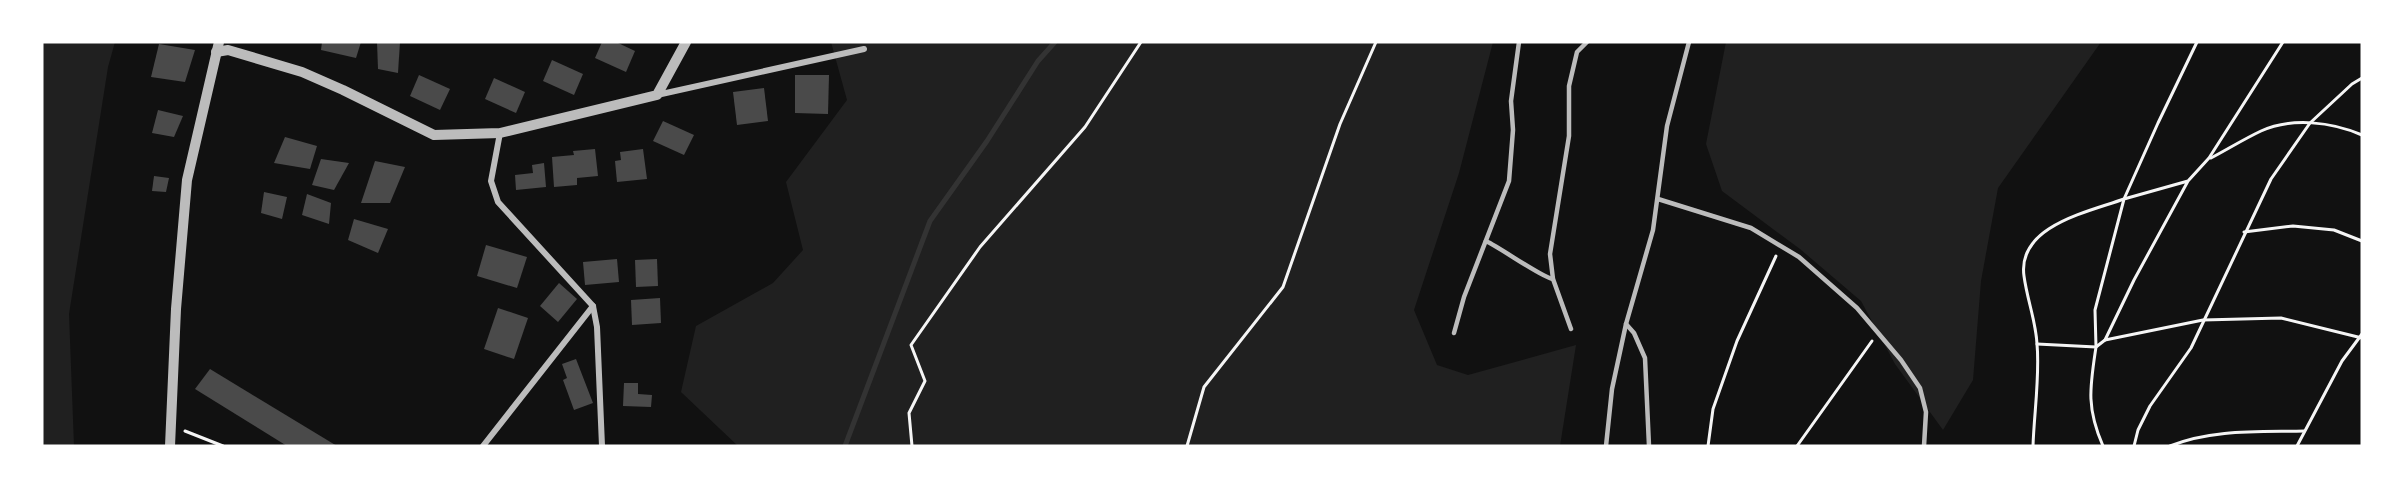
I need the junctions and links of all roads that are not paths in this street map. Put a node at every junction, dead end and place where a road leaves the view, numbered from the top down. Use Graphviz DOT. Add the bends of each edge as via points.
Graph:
graph roads {
  1 [pos="686,42"];
  2 [pos="1520,42"];
  3 [pos="1587,42"];
  4 [pos="1689,42"];
  5 [pos="218,47"];
  6 [pos="864,49"];
  7 [pos="657,94"];
  8 [pos="500,133"];
  9 [pos="1658,199"];
  10 [pos="1486,241"];
  11 [pos="1553,279"];
  12 [pos="593,306"];
  13 [pos="1626,324"];
  14 [pos="1571,329"];
  15 [pos="1454,333"];
  16 [pos="170,446"];
  17 [pos="483,446"];
  18 [pos="602,446"];
  19 [pos="1606,446"];
  20 [pos="1648,446"];
  21 [pos="1924,446"];
  1 -- 7 [label="street"];
  2 -- 10 [label="lane" via="1511,101 1509,181"];
  3 -- 11 [label="lane" via="1577,52 1569,86 1569,136 1550,254"];
  4 -- 9 [label="lane" via="1666,126"];
  5 -- 8 [label="street" via="302,72 434,135"];
  5 -- 16 [label="street" via="187,180"];
  6 -- 7 [label="street"];
  7 -- 8 [label="street"];
  8 -- 12 [label="street" via="491,181 498,202"];
  9 -- 13 [label="lane"];
  9 -- 21 [label="lane" via="1750,228 1799,257 1857,308 1920,388 1926,412"];
  10 -- 11 [label="lane" via="1546,279"];
  10 -- 15 [label="lane"];
  11 -- 14 [label="lane"];
  12 -- 17 [label="street"];
  12 -- 18 [label="street"];
  13 -- 19 [label="lane" via="1612,388"];
  13 -- 20 [label="lane" via="1645,358"];
}
